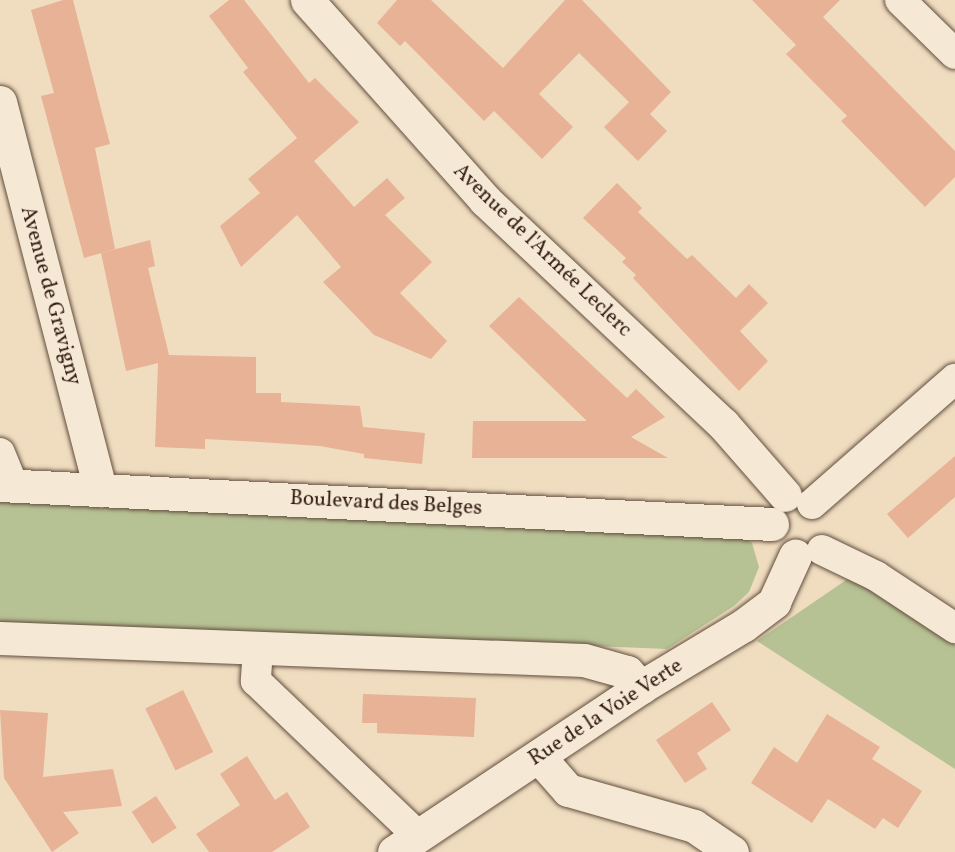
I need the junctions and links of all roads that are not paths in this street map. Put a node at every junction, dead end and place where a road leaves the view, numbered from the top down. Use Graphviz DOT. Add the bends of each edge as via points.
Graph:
graph roads {
  1 [pos="307,0"];
  2 [pos="900,0"];
  3 [pos="955,54"];
  4 [pos="0,102"];
  5 [pos="955,379"];
  6 [pos="0,453"];
  7 [pos="6,486"];
  8 [pos="100,490"];
  9 [pos="789,508"];
  10 [pos="808,553"];
  11 [pos="955,628"];
  12 [pos="0,638"];
  13 [pos="258,649"];
  14 [pos="641,687"];
  15 [pos="539,757"];
  16 [pos="418,847"];
  17 [pos="732,852"];
  1 -- 9 [label="street, Avenue de l'Armée Leclerc" via="485,200 723,424"];
  2 -- 3 [label="street"];
  4 -- 8 [label="street, Avenue de Gravigny"];
  5 -- 9 [label="street"];
  6 -- 7 [label="street"];
  7 -- 8 [label="street, Boulevard des Belges"];
  8 -- 9 [label="street, Boulevard des Belges"];
  10 -- 11 [label="street" via="876,576"];
  10 -- 14 [label="street, Rue de la Voie Verte" via="774,602"];
  12 -- 13 [label="street"];
  13 -- 14 [label="street" via="584,660 627,672"];
  13 -- 16 [label="street" via="256,681"];
  14 -- 15 [label="street, Rue de la Voie Verte"];
  15 -- 16 [label="street, Rue de la Voie Verte"];
  15 -- 17 [label="street" via="568,790 694,826"];
}
